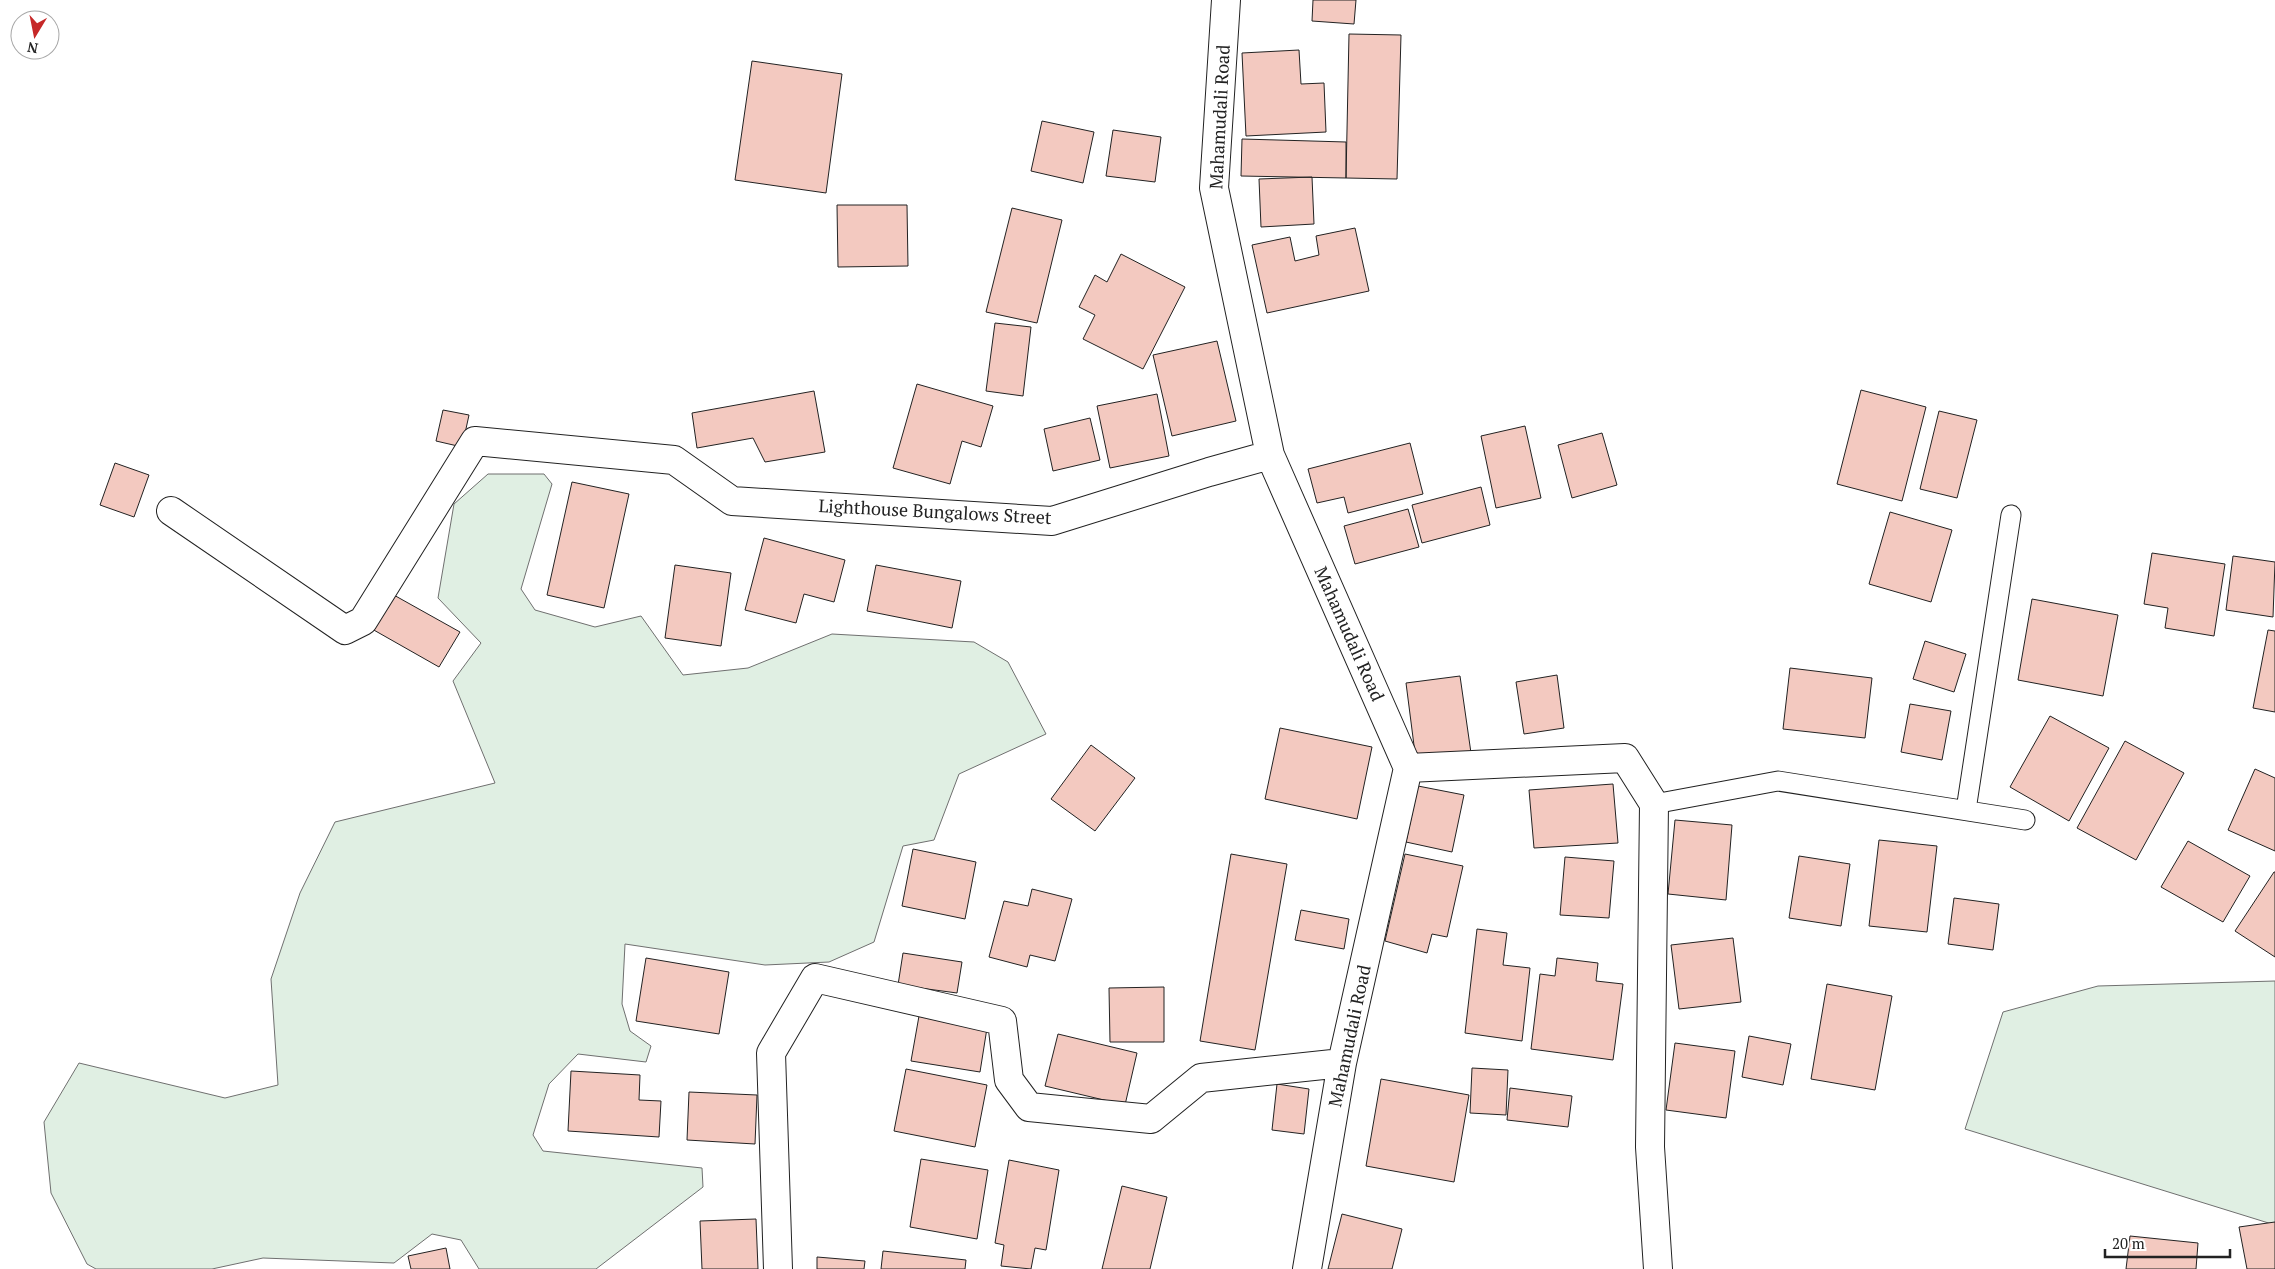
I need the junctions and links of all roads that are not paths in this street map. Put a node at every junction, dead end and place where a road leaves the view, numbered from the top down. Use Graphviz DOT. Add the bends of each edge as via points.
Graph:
graph roads {
  1 [pos="1226,0"];
  2 [pos="1270,455"];
  3 [pos="170,511"];
  4 [pos="2011,515"];
  5 [pos="1408,768"];
  6 [pos="1654,804"];
  7 [pos="1966,810"];
  8 [pos="2025,820"];
  9 [pos="1342,1063"];
  10 [pos="778,1269"];
  11 [pos="1308,1269"];
  12 [pos="1658,1269"];
  1 -- 2 [label="street, Mahamudali Road" via="1214,188"];
  2 -- 3 [label="street, Lighthouse Bungalows Street" via="1052,520 732,500 674,460 475,441 362,622 345,630"];
  2 -- 5 [label="street, Mahamudali Road"];
  4 -- 7 [label="lane"];
  5 -- 6 [label="street" via="1625,758"];
  5 -- 9 [label="street, Mahamudali Road"];
  6 -- 7 [label="lane" via="1778,781"];
  6 -- 12 [label="street" via="1650,1148"];
  7 -- 8 [label="lane"];
  9 -- 10 [label="street" via="1201,1078 1151,1119 1029,1107 1009,1080 1002,1021 815,978 771,1053"];
  9 -- 11 [label="street, Mahamudali Road"];
}
